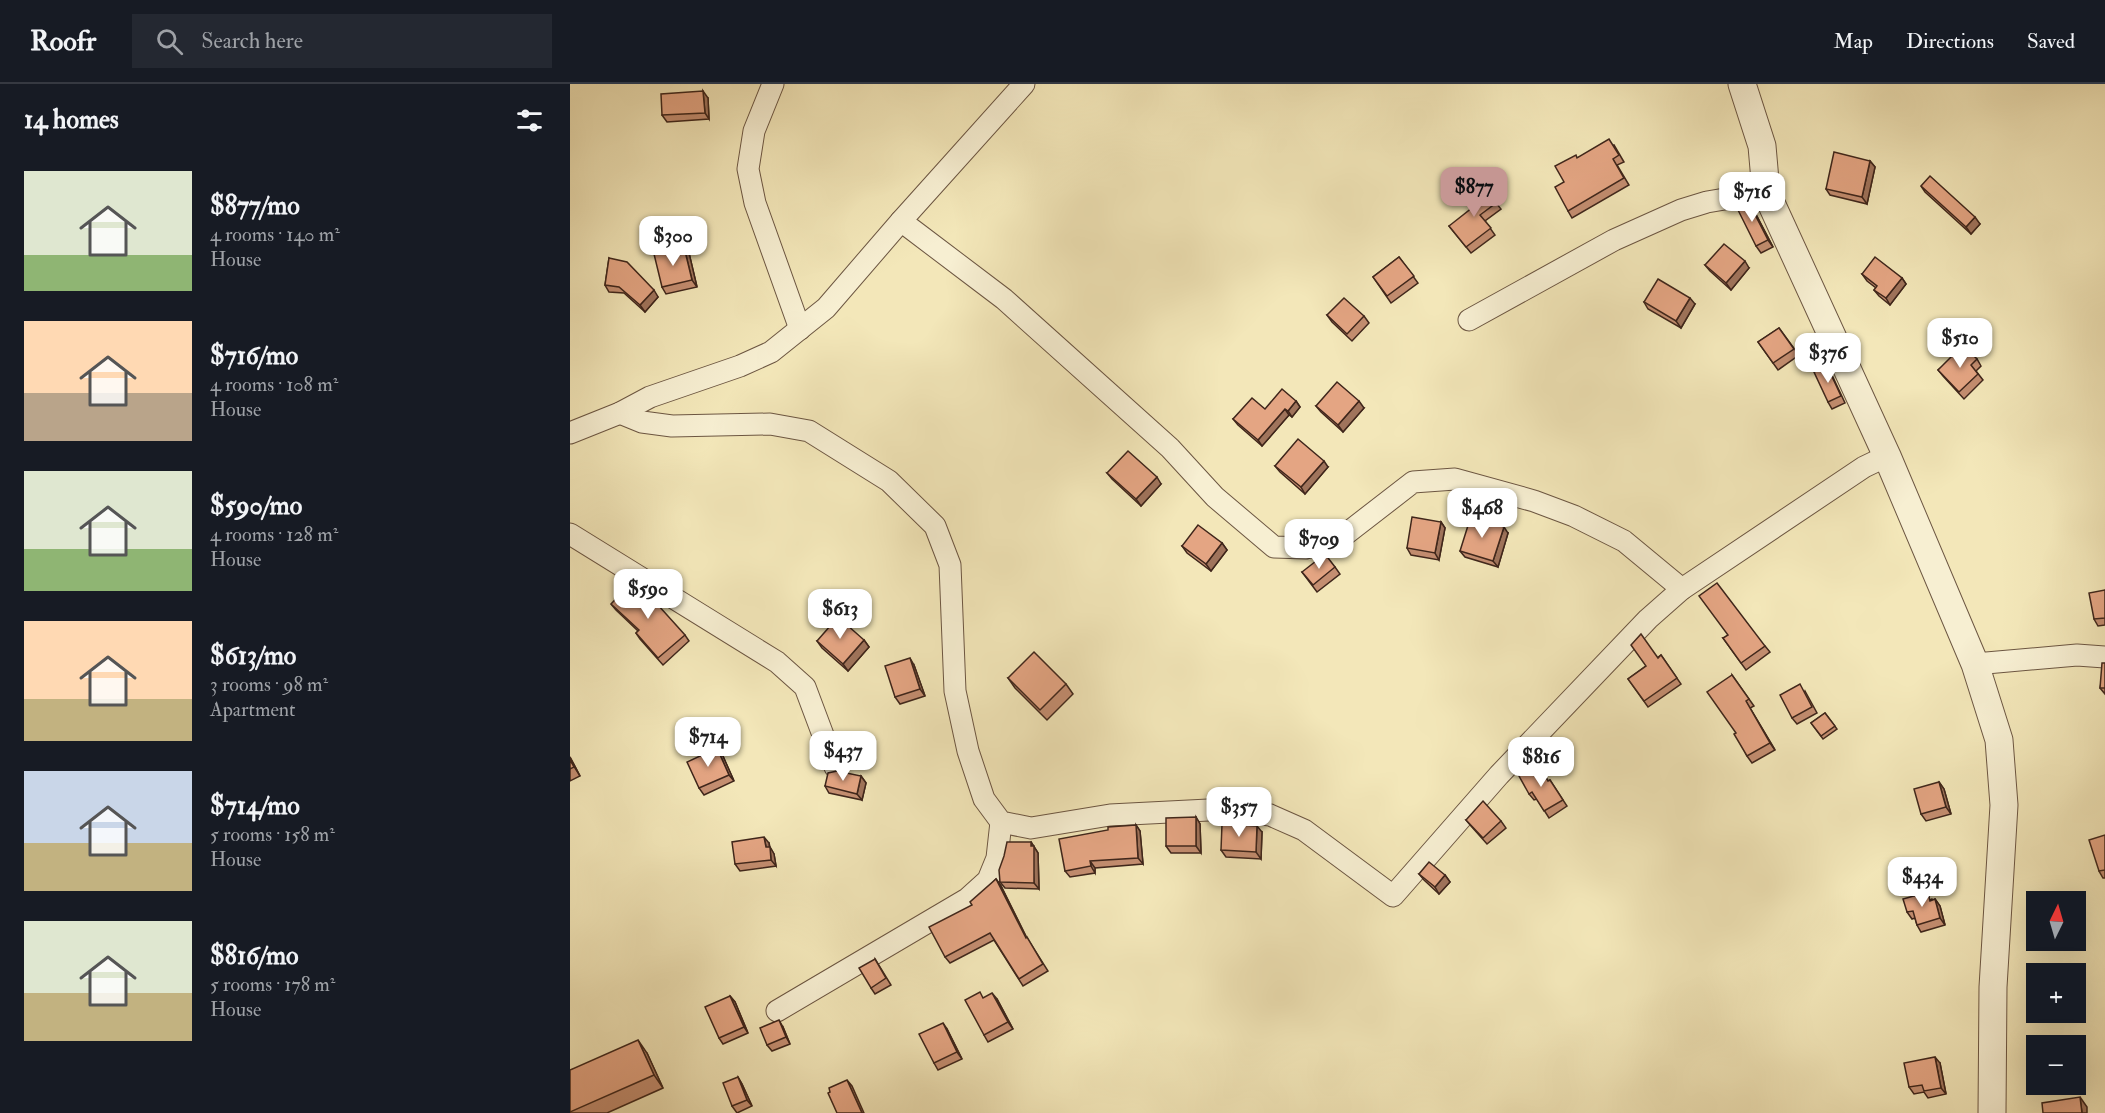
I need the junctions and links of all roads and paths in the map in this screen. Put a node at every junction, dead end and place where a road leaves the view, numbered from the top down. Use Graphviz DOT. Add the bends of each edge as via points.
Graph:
graph roads {
  1 [pos="773,84"];
  2 [pos="1024,84"];
  3 [pos="1742,84"];
  4 [pos="1766,192"];
  5 [pos="901,221"];
  6 [pos="1469,320"];
  7 [pos="800,329"];
  8 [pos="620,413"];
  9 [pos="570,433"];
  10 [pos="1887,456"];
  11 [pos="570,534"];
  12 [pos="1682,589"];
  13 [pos="2105,657"];
  14 [pos="1975,664"];
  15 [pos="835,767"];
  16 [pos="1001,822"];
  17 [pos="777,1011"];
  18 [pos="1992,1113"];
  1 -- 7 [label="street" via="754,130 748,170 755,203"];
  2 -- 5 [label="street"];
  3 -- 4 [label="street" via="1762,146"];
  4 -- 6 [label="street" via="1681,210 1614,240"];
  4 -- 10 [label="street"];
  5 -- 7 [label="street" via="826,308"];
  5 -- 12 [label="street" via="1005,299 1274,547 1306,548 1342,537 1413,482 1455,479 1574,516 1624,541"];
  7 -- 8 [label="street" via="771,352 741,366 650,397"];
  8 -- 9 [label="street"];
  8 -- 16 [label="street" via="642,422 672,426 770,424 809,431 889,481 935,526 950,565 956,691 968,750 984,799"];
  10 -- 12 [label="street" via="1864,467"];
  10 -- 14 [label="street"];
  11 -- 15 [label="street" via="777,662 805,687"];
  12 -- 16 [label="street" via="1499,775 1393,896 1304,830 1270,815 1228,809 1110,815 1031,828"];
  13 -- 14 [label="street" via="2077,655"];
  14 -- 18 [label="street" via="1999,740 2004,805"];
  16 -- 17 [label="street" via="997,858 988,880 967,899"];
}
